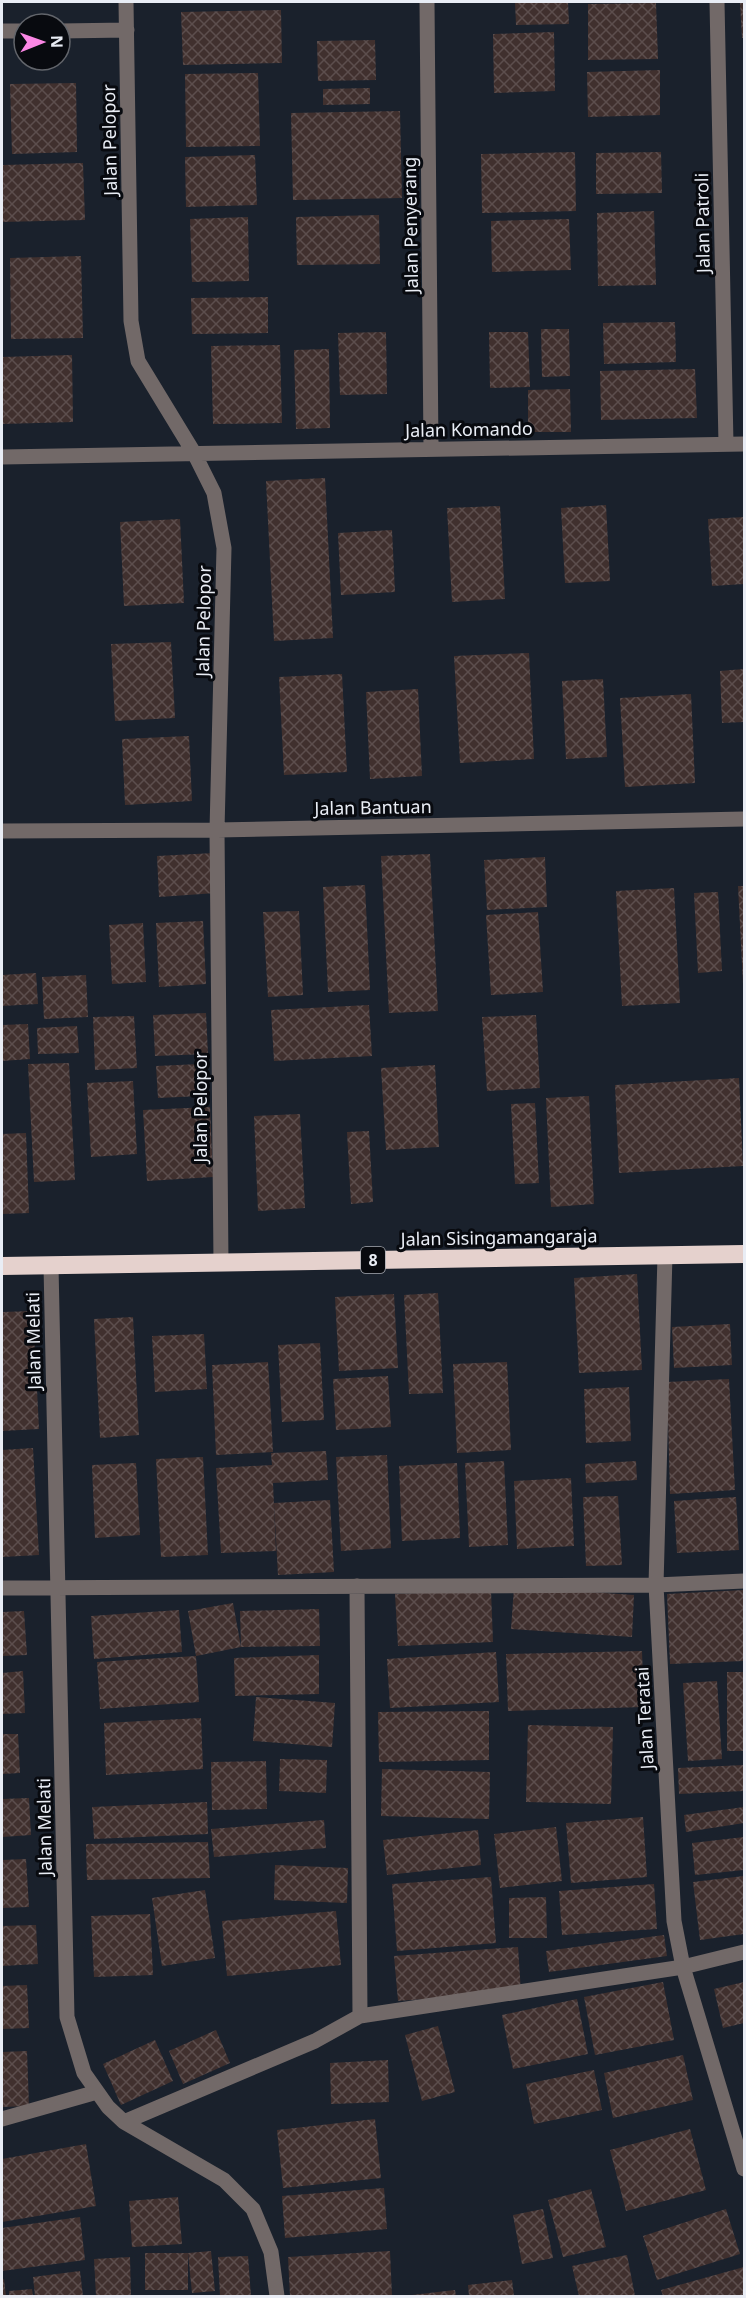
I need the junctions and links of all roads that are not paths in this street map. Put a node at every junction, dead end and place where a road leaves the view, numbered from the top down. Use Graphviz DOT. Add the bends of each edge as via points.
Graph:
graph roads {
  1 [pos="126,2"];
  2 [pos="427,2"];
  3 [pos="717,2"];
  4 [pos="127,30"];
  5 [pos="72,31"];
  6 [pos="726,444"];
  7 [pos="744,444"];
  8 [pos="431,449"];
  9 [pos="194,453"];
  10 [pos="2,457"];
  11 [pos="744,819"];
  12 [pos="217,830"];
  13 [pos="2,831"];
  14 [pos="744,1254"];
  15 [pos="665,1255"];
  16 [pos="221,1263"];
  17 [pos="2,1266"];
  18 [pos="51,1266"];
  19 [pos="744,1581"];
  20 [pos="656,1585"];
  21 [pos="357,1586"];
  22 [pos="2,1588"];
  23 [pos="58,1588"];
  24 [pos="744,1952"];
  25 [pos="683,1967"];
  26 [pos="360,2016"];
  27 [pos="97,2092"];
  28 [pos="2,2119"];
  29 [pos="124,2122"];
  30 [pos="744,2169"];
  31 [pos="277,2296"];
  1 -- 4 [label="street, Jalan Pelopor"];
  2 -- 8 [label="street, Jalan Penyerang"];
  3 -- 6 [label="street, Jalan Patroli"];
  4 -- 5 [label="street"];
  4 -- 9 [label="street, Jalan Pelopor" via="131,321 138,361"];
  6 -- 7 [label="street, Jalan Komando"];
  6 -- 8 [label="street, Jalan Komando"];
  8 -- 9 [label="street, Jalan Komando"];
  9 -- 10 [label="street"];
  9 -- 12 [label="street, Jalan Pelopor" via="214,493 224,548"];
  11 -- 12 [label="street, Jalan Bantuan"];
  12 -- 13 [label="street, Jalan Bantuan"];
  12 -- 16 [label="street, Jalan Pelopor"];
  14 -- 15 [label="highway, Jalan Sisingamangaraja / 8"];
  15 -- 16 [label="highway, Jalan Sisingamangaraja / 8"];
  15 -- 20 [label="street, Jalan Teratai"];
  16 -- 18 [label="highway, Jalan Sisingamangaraja / 8"];
  17 -- 18 [label="highway, Jalan Sisingamangaraja / 8"];
  18 -- 23 [label="street, Jalan Melati"];
  19 -- 20 [label="street"];
  20 -- 21 [label="street"];
  20 -- 25 [label="street, Jalan Teratai" via="674,1921"];
  21 -- 23 [label="street"];
  21 -- 26 [label="street"];
  22 -- 23 [label="street"];
  23 -- 27 [label="street, Jalan Melati" via="67,2017 84,2073"];
  24 -- 25 [label="street"];
  25 -- 26 [label="street"];
  25 -- 30 [label="street, Jalan Teratai"];
  26 -- 29 [label="street" via="315,2041"];
  27 -- 28 [label="street"];
  27 -- 29 [label="street, Jalan Melati"];
  29 -- 31 [label="street, Jalan Melati" via="224,2180 253,2209 271,2252"];
}
